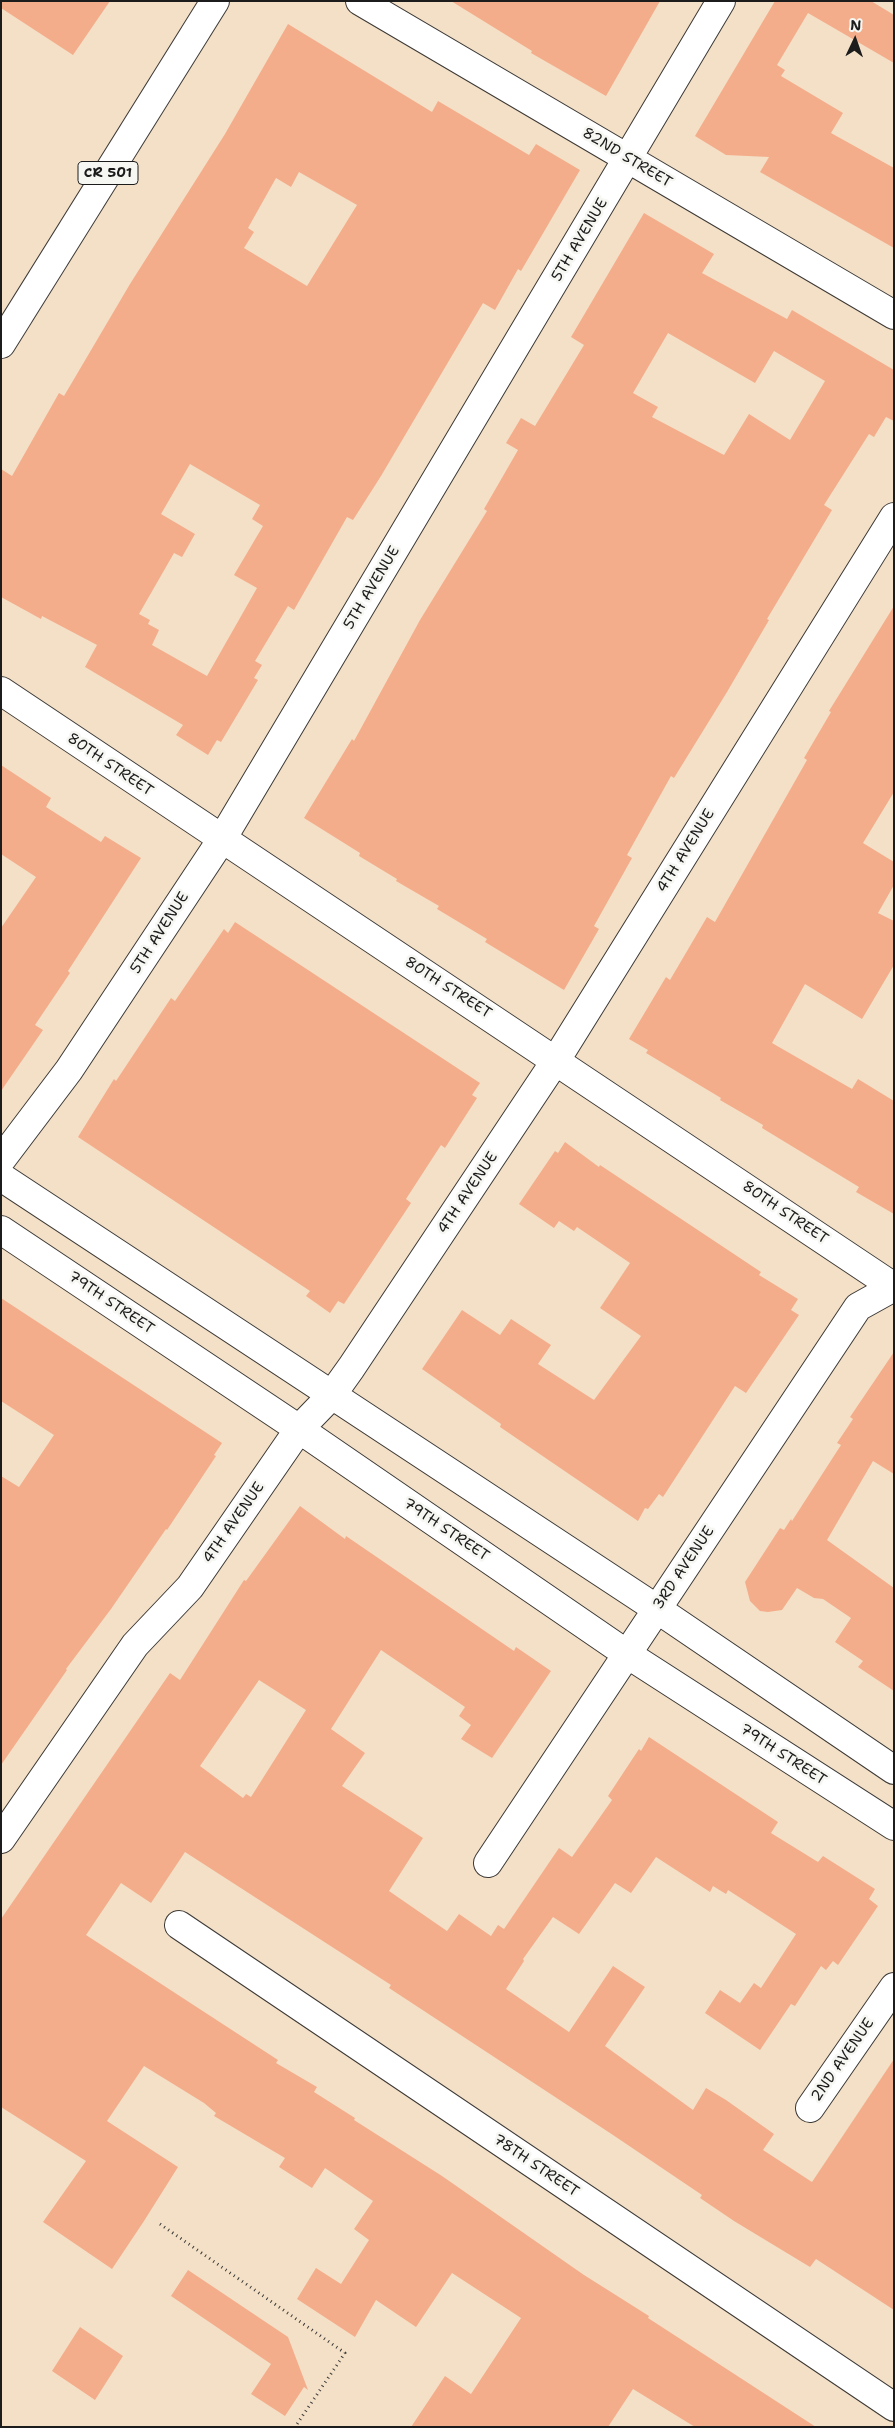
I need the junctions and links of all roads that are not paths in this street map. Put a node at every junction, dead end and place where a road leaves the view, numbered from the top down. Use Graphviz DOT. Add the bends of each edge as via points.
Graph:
graph roads {
  1 [pos="215,1"];
  2 [pos="360,1"];
  3 [pos="721,1"];
  4 [pos="628,158"];
  5 [pos="894,315"];
  6 [pos="1,344"];
  7 [pos="894,517"];
  8 [pos="1,691"];
  9 [pos="222,840"];
  10 [pos="556,1060"];
  11 [pos="1,1160"];
  12 [pos="1,1177"];
  13 [pos="1,1230"];
  14 [pos="894,1287"];
  15 [pos="331,1396"];
  16 [pos="299,1429"];
  17 [pos="657,1609"];
  18 [pos="627,1654"];
  19 [pos="894,1770"];
  20 [pos="894,1826"];
  21 [pos="1,1839"];
  22 [pos="488,1863"];
  23 [pos="179,1925"];
  24 [pos="894,1987"];
  25 [pos="810,2108"];
  26 [pos="894,2407"];
  1 -- 6 [label="street, CR 501"];
  2 -- 4 [label="street, 82ND STREET"];
  3 -- 4 [label="street, 5TH AVENUE"];
  4 -- 5 [label="street, 82ND STREET"];
  4 -- 9 [label="street, 5TH AVENUE"];
  7 -- 10 [label="street, 4TH AVENUE"];
  8 -- 9 [label="street, 80TH STREET"];
  9 -- 10 [label="street, 80TH STREET"];
  9 -- 11 [label="street, 5TH AVENUE" via="69,1070"];
  10 -- 14 [label="street, 80TH STREET"];
  10 -- 15 [label="street, 4TH AVENUE"];
  12 -- 15 [label="street"];
  13 -- 16 [label="street, 79TH STREET"];
  14 -- 17 [label="street, 3RD AVENUE" via="858,1307"];
  15 -- 16 [label="street, 4TH AVENUE"];
  15 -- 17 [label="street"];
  16 -- 18 [label="street, 79TH STREET"];
  16 -- 21 [label="street, 4TH AVENUE" via="190,1586 135,1645"];
  17 -- 18 [label="street, 3RD AVENUE"];
  17 -- 19 [label="street"];
  18 -- 20 [label="street, 79TH STREET"];
  18 -- 22 [label="street, 3RD AVENUE"];
  23 -- 26 [label="street, 78TH STREET"];
  24 -- 25 [label="street, 2ND AVENUE"];
}
